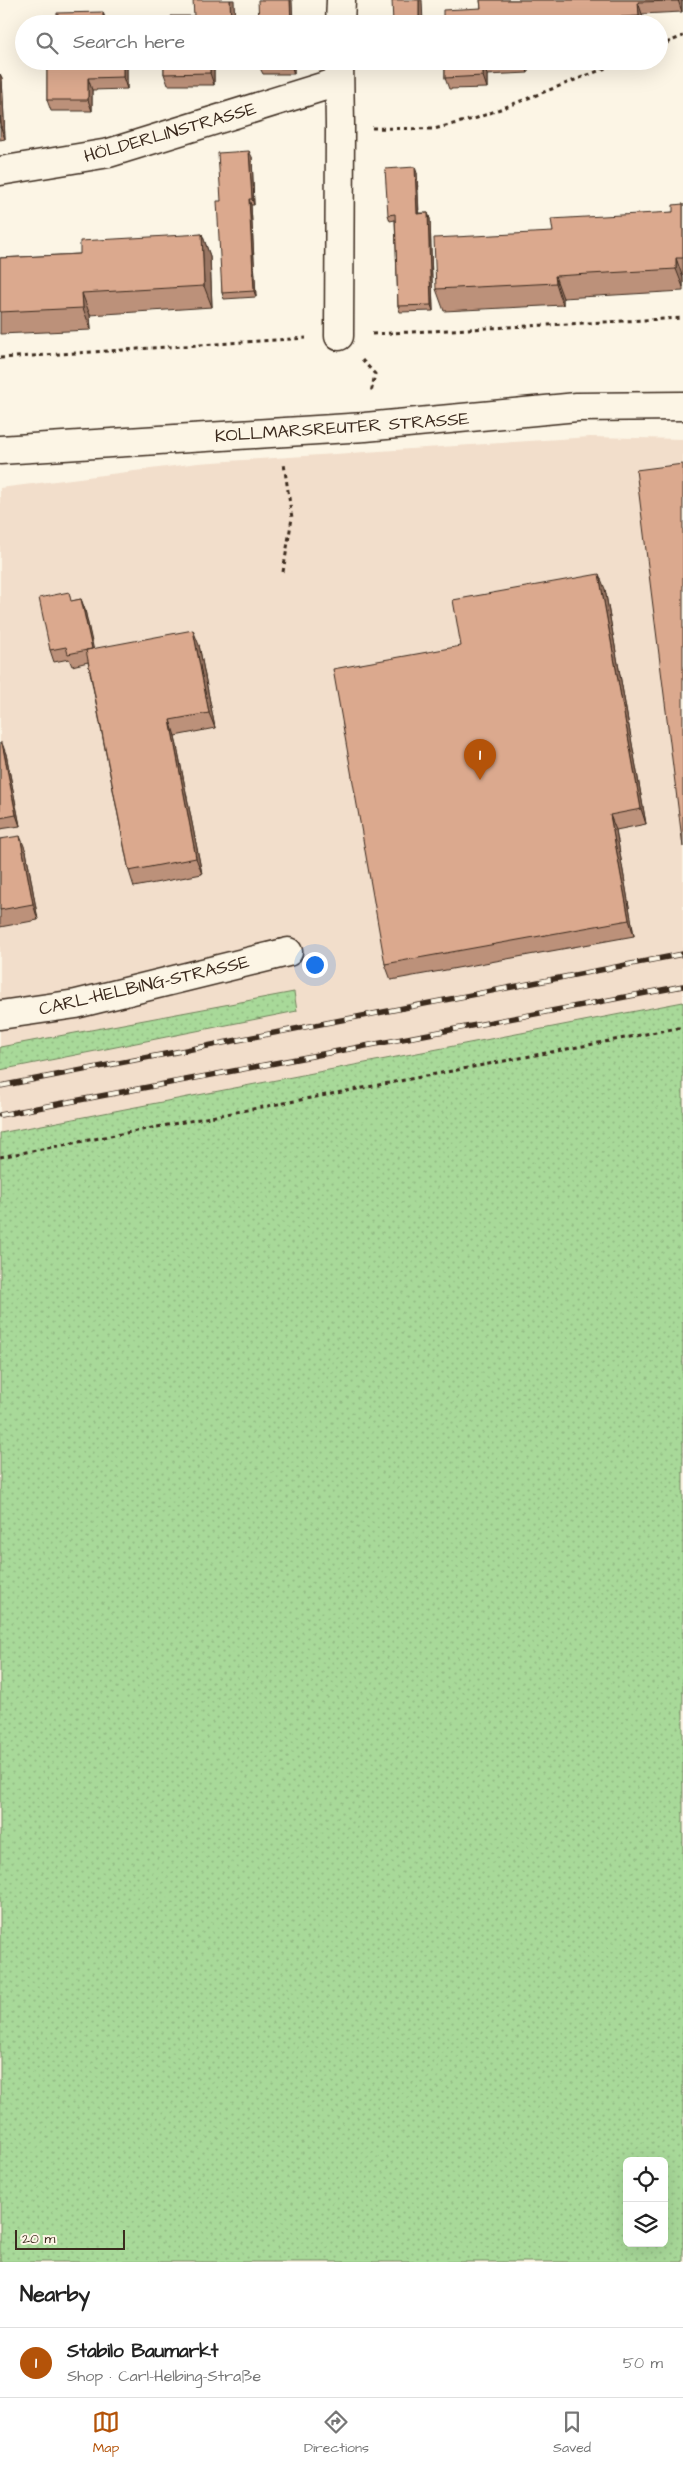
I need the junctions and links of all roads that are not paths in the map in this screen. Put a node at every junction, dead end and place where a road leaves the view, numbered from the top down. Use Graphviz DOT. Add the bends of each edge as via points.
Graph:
graph roads {
  1 [pos="342,0"];
  2 [pos="341,15"];
  3 [pos="338,72"];
  4 [pos="0,171"];
  5 [pos="339,336"];
  6 [pos="683,406"];
  7 [pos="0,450"];
  8 [pos="288,952"];
  9 [pos="0,1015"];
  1 -- 2 [label="street"];
  3 -- 4 [label="street, HÖLDERLINSTRASSE" via="109,153"];
  3 -- 5 [label="street, HÖLDERLINSTRASSE"];
  6 -- 7 [label="street, KOLLMARSREUTER STRASSE" via="577,407 365,427"];
  8 -- 9 [label="street, CARL-HELBING-STRASSE" via="76,1004"];
}
